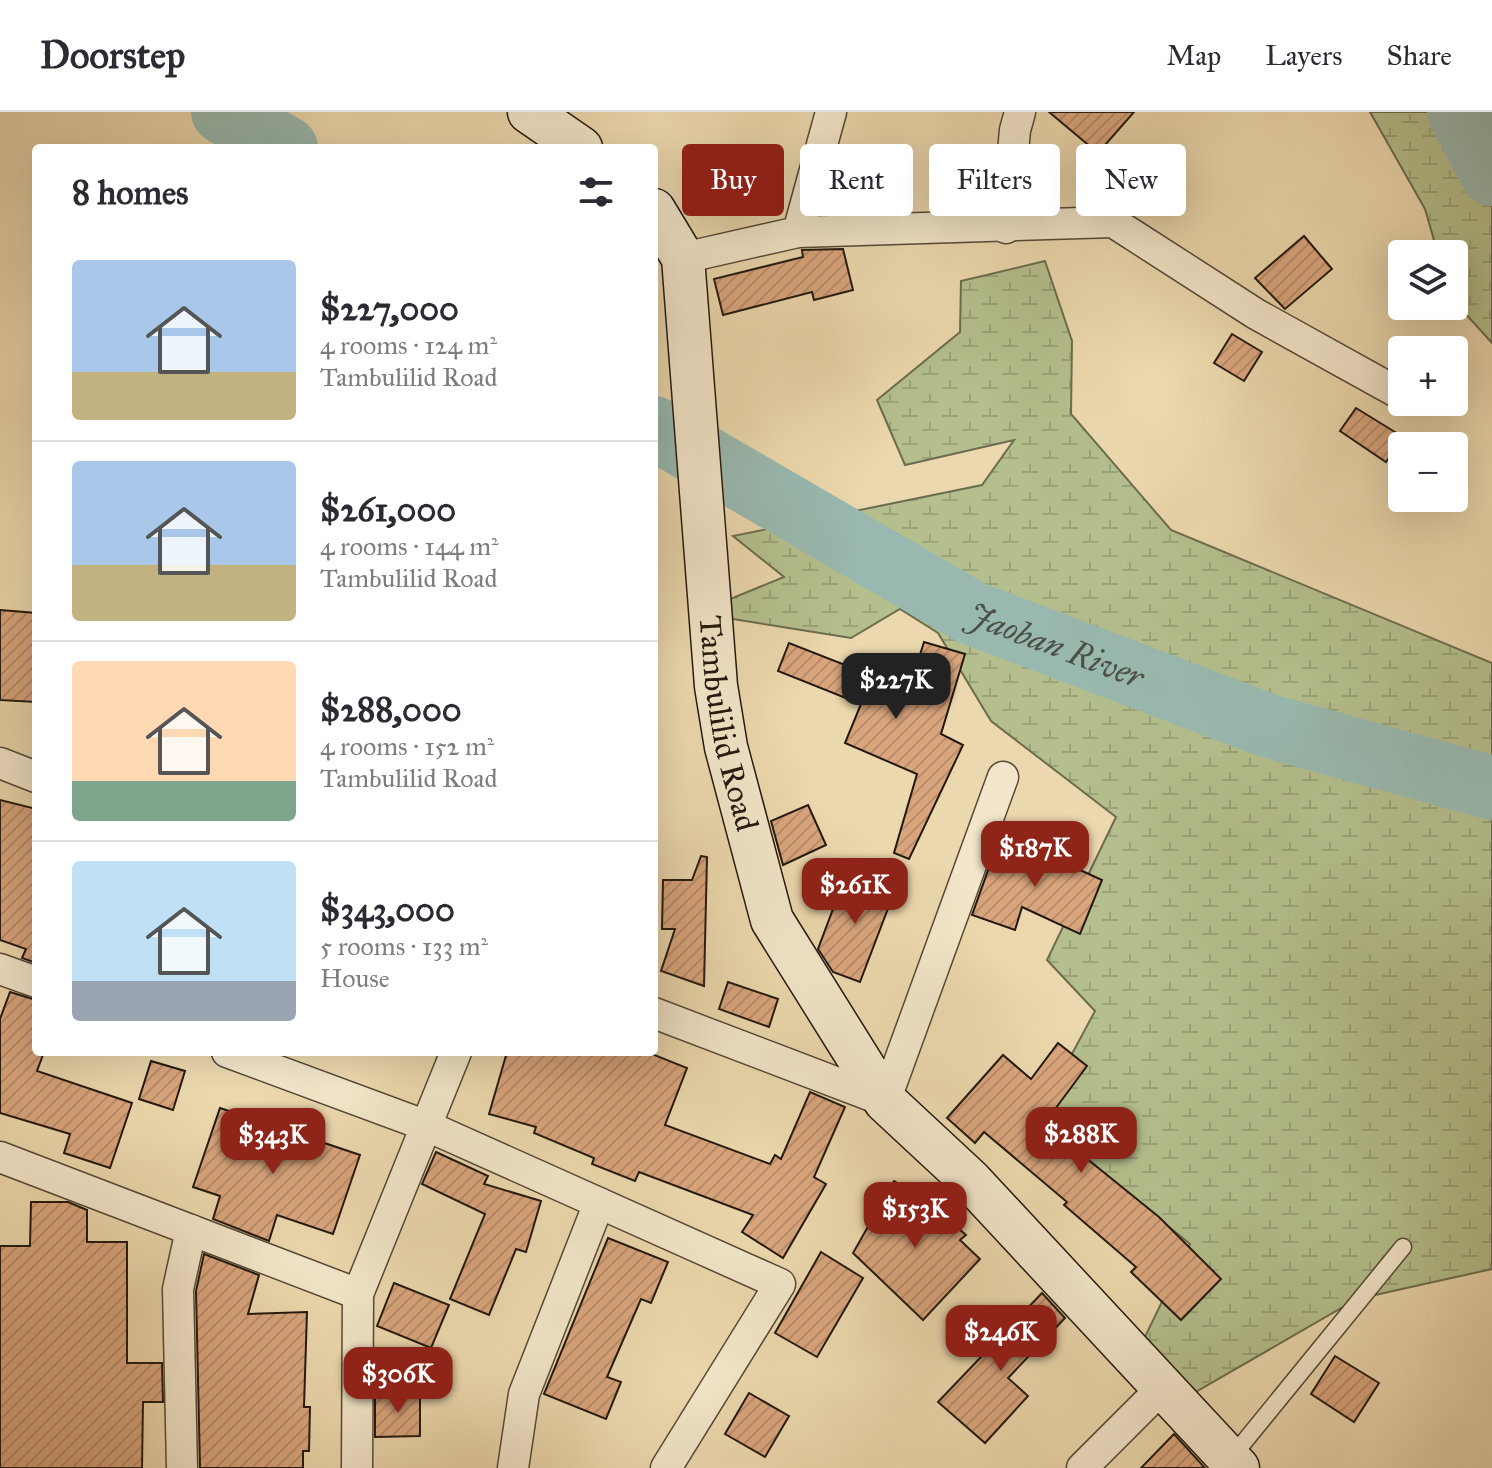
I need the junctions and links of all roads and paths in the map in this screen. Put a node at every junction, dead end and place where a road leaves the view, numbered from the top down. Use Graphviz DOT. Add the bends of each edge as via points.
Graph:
graph roads {
  1 [pos="529,112"];
  2 [pos="831,112"];
  3 [pos="1020,112"];
  4 [pos="575,144"];
  5 [pos="658,217"];
  6 [pos="1006,228"];
  7 [pos="798,232"];
  8 [pos="683,258"];
  9 [pos="1388,388"];
  10 [pos="0,763"];
  11 [pos="32,775"];
  12 [pos="1003,777"];
  13 [pos="0,969"];
  14 [pos="32,981"];
  15 [pos="658,1015"];
  16 [pos="238,1056"];
  17 [pos="454,1056"];
  18 [pos="885,1101"];
  19 [pos="427,1126"];
  20 [pos="0,1157"];
  21 [pos="599,1203"];
  22 [pos="191,1230"];
  23 [pos="1403,1247"];
  24 [pos="358,1294"];
  25 [pos="1164,1386"];
  26 [pos="1234,1464"];
  27 [pos="182,1468"];
  28 [pos="357,1468"];
  29 [pos="513,1468"];
  30 [pos="666,1468"];
  31 [pos="1082,1468"];
  1 -- 4 [label="street"];
  2 -- 7 [label="street"];
  3 -- 6 [label="street"];
  5 -- 8 [label="street"];
  6 -- 7 [label="street"];
  6 -- 9 [label="street" via="1113,222 1256,314"];
  7 -- 8 [label="street"];
  8 -- 18 [label="street, Tambulilid Road" via="716,686 726,747 772,920"];
  10 -- 11 [label="street"];
  12 -- 18 [label="street"];
  13 -- 14 [label="street"];
  15 -- 18 [label="street"];
  16 -- 19 [label="street"];
  17 -- 19 [label="street"];
  18 -- 25 [label="street, Tambulilid Road" via="971,1181"];
  19 -- 21 [label="street"];
  19 -- 24 [label="street"];
  20 -- 22 [label="street"];
  21 -- 29 [label="street" via="524,1394"];
  21 -- 30 [label="street" via="780,1284"];
  22 -- 24 [label="street"];
  22 -- 27 [label="street" via="178,1289"];
  23 -- 26 [label="lane"];
  24 -- 28 [label="street"];
  25 -- 26 [label="street, Tambulilid Road"];
  25 -- 31 [label="street"];
}
